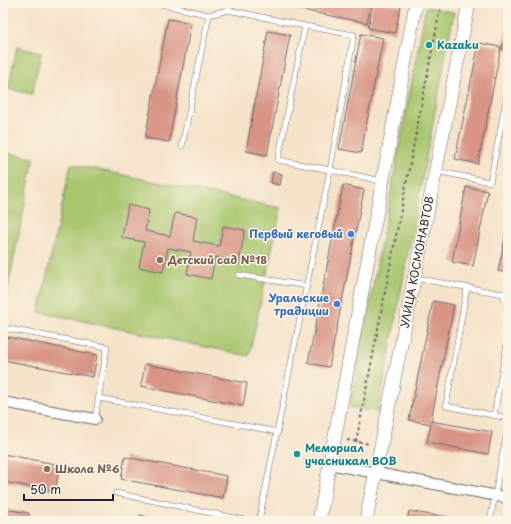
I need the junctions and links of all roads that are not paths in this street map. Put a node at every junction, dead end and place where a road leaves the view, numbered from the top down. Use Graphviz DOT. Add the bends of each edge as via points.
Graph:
graph roads {
  1 [pos="6,3"];
  2 [pos="156,3"];
  3 [pos="416,3"];
  4 [pos="469,3"];
  5 [pos="209,15"];
  6 [pos="3,21"];
  7 [pos="306,26"];
  8 [pos="508,90"];
  9 [pos="182,146"];
  10 [pos="330,170"];
  11 [pos="436,171"];
  12 [pos="383,181"];
  13 [pos="239,274"];
  14 [pos="414,278"];
  15 [pos="307,286"];
  16 [pos="467,287"];
  17 [pos="506,292"];
  18 [pos="508,310"];
  19 [pos="3,328"];
  20 [pos="508,338"];
  21 [pos="99,398"];
  22 [pos="3,402"];
  23 [pos="494,415"];
  24 [pos="508,418"];
  25 [pos="95,419"];
  26 [pos="508,426"];
  27 [pos="278,432"];
  28 [pos="329,464"];
  29 [pos="376,473"];
  30 [pos="116,493"];
  31 [pos="494,495"];
  32 [pos="508,498"];
  33 [pos="249,521"];
  34 [pos="259,521"];
  35 [pos="319,521"];
  36 [pos="366,521"];
  37 [pos="490,521"];
  1 -- 6 [label="lane"];
  2 -- 5 [label="lane"];
  3 -- 12 [label="street"];
  4 -- 11 [label="street, УЛИЦА КОСМОНАВТОВ"];
  5 -- 7 [label="lane" via="228,10"];
  5 -- 9 [label="lane"];
  7 -- 10 [label="lane" via="354,35"];
  7 -- 10 [label="lane" via="278,160"];
  8 -- 11 [label="lane" via="490,182"];
  10 -- 12 [label="lane"];
  10 -- 15 [label="lane"];
  11 -- 14 [label="street, УЛИЦА КОСМОНАВТОВ"];
  12 -- 28 [label="street"];
  13 -- 15 [label="lane"];
  14 -- 16 [label="lane"];
  14 -- 29 [label="street, УЛИЦА КОСМОНАВТОВ"];
  15 -- 27 [label="lane"];
  16 -- 17 [label="lane"];
  16 -- 23 [label="lane" via="446,406"];
  17 -- 18 [label="lane"];
  19 -- 21 [label="lane" via="107,348"];
  20 -- 23 [label="lane"];
  21 -- 25 [label="lane"];
  21 -- 27 [label="lane"];
  22 -- 25 [label="street"];
  23 -- 24 [label="lane"];
  26 -- 31 [label="lane"];
  27 -- 34 [label="lane"];
  28 -- 29 [label="street"];
  28 -- 35 [label="street"];
  29 -- 31 [label="street"];
  29 -- 36 [label="street, УЛИЦА КОСМОНАВТОВ"];
  30 -- 33 [label="lane"];
  31 -- 32 [label="street"];
  31 -- 37 [label="lane"];
}
